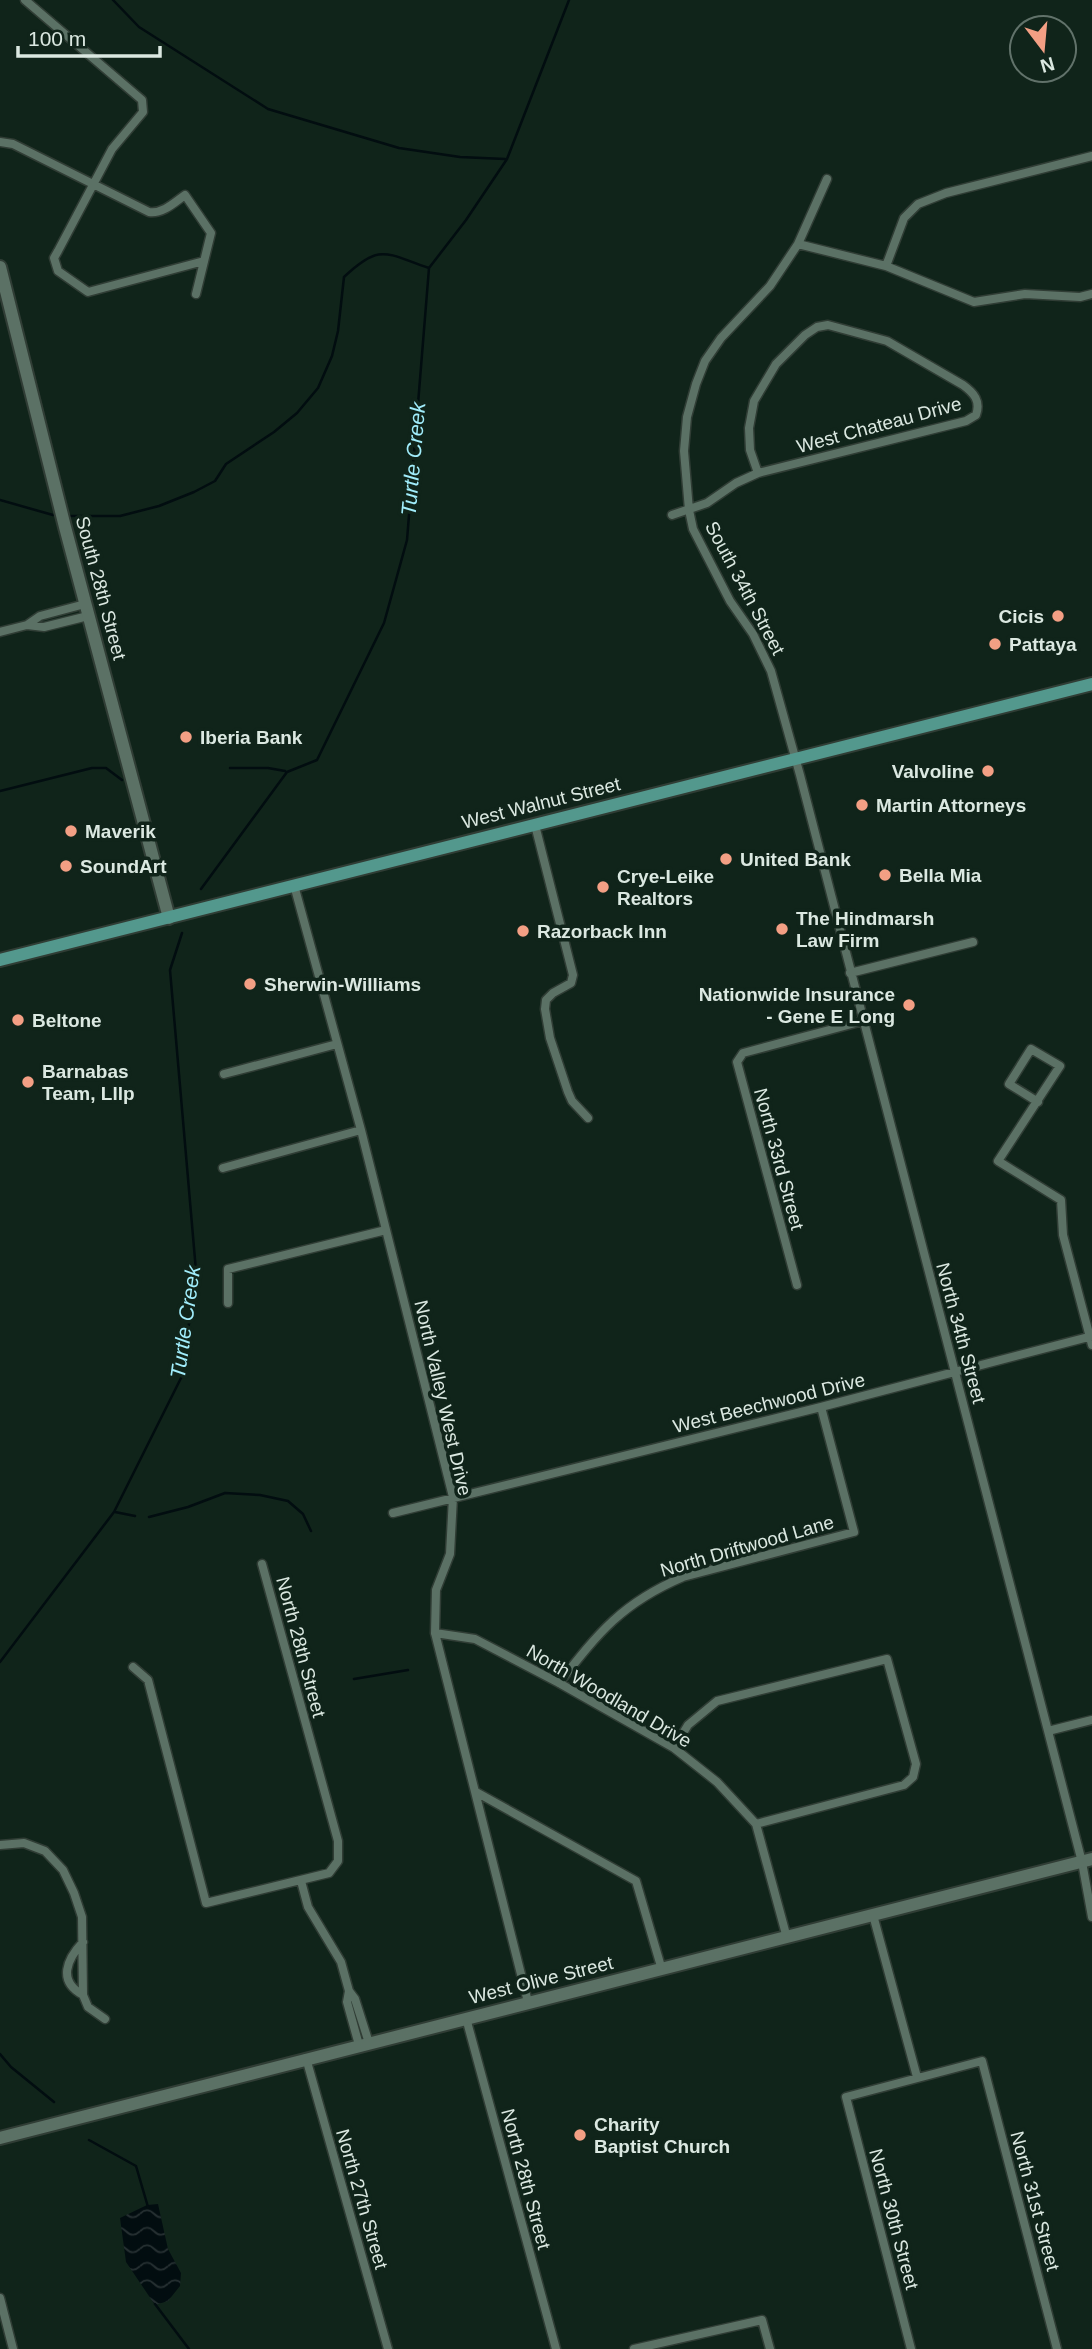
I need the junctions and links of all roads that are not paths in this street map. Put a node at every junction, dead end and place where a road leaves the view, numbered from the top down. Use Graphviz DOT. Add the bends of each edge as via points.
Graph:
graph roads {
  1 [pos="25,0"];
  2 [pos="0,142"];
  3 [pos="1092,156"];
  4 [pos="827,178"];
  5 [pos="93,184"];
  6 [pos="797,244"];
  7 [pos="204,261"];
  8 [pos="886,266"];
  9 [pos="1,272"];
  10 [pos="1092,294"];
  11 [pos="196,295"];
  12 [pos="758,473"];
  13 [pos="688,510"];
  14 [pos="671,515"];
  15 [pos="86,610"];
  16 [pos="0,632"];
  17 [pos="1092,684"];
  18 [pos="796,758"];
  19 [pos="535,825"];
  20 [pos="294,885"];
  21 [pos="169,918"];
  22 [pos="973,942"];
  23 [pos="0,960"];
  24 [pos="850,973"];
  25 [pos="863,1021"];
  26 [pos="337,1044"];
  27 [pos="224,1074"];
  28 [pos="1038,1102"];
  29 [pos="588,1118"];
  30 [pos="361,1130"];
  31 [pos="223,1168"];
  32 [pos="386,1230"];
  33 [pos="797,1285"];
  34 [pos="229,1303"];
  35 [pos="1091,1339"];
  36 [pos="955,1371"];
  37 [pos="821,1407"];
  38 [pos="453,1497"];
  39 [pos="393,1513"];
  40 [pos="262,1564"];
  41 [pos="435,1633"];
  42 [pos="133,1667"];
  43 [pos="559,1683"];
  44 [pos="1092,1720"];
  45 [pos="1048,1731"];
  46 [pos="674,1748"];
  47 [pos="476,1791"];
  48 [pos="755,1824"];
  49 [pos="0,1845"];
  50 [pos="1087,1861"];
  51 [pos="301,1881"];
  52 [pos="873,1915"];
  53 [pos="1092,1917"];
  54 [pos="786,1937"];
  55 [pos="83,1942"];
  56 [pos="662,1970"];
  57 [pos="83,1995"];
  58 [pos="528,2002"];
  59 [pos="466,2018"];
  60 [pos="105,2019"];
  61 [pos="364,2044"];
  62 [pos="306,2058"];
  63 [pos="917,2077"];
  64 [pos="0,2138"];
  65 [pos="0,2298"];
  66 [pos="13,2349"];
  67 [pos="388,2349"];
  68 [pos="556,2349"];
  69 [pos="634,2349"];
  70 [pos="770,2349"];
  71 [pos="911,2349"];
  72 [pos="1058,2349"];
  1 -- 5 [label="street" via="142,100 143,112 112,149"];
  2 -- 5 [label="street" via="13,144"];
  3 -- 8 [label="street" via="918,204 904,218"];
  4 -- 6 [label="street, South 34th Street"];
  5 -- 7 [label="street" via="153,213 185,195 211,233"];
  5 -- 7 [label="street" via="54,258 60,274 89,292"];
  6 -- 8 [label="street"];
  6 -- 13 [label="street, South 34th Street" via="770,286 705,361 687,417"];
  7 -- 11 [label="street"];
  8 -- 10 [label="street" via="974,302 1026,293"];
  9 -- 15 [label="main road, South 28th Street"];
  12 -- 12 [label="street, West Chateau Drive" via="966,421 976,415 978,403 972,391 887,341 828,325 817,327 776,364 754,401 750,450"];
  12 -- 13 [label="street, West Chateau Drive"];
  13 -- 14 [label="street, West Chateau Drive"];
  13 -- 18 [label="street, South 34th Street" via="693,529 771,671"];
  15 -- 16 [label="street" via="40,616 27,625"];
  15 -- 21 [label="main road, South 28th Street"];
  17 -- 18 [label="main road, West Walnut Street"];
  18 -- 19 [label="main road, West Walnut Street"];
  18 -- 24 [label="street, North 34th Street"];
  19 -- 20 [label="main road, West Walnut Street"];
  19 -- 29 [label="street" via="573,975 571,983 546,1000 547,1022 568,1092"];
  20 -- 21 [label="main road, West Walnut Street"];
  20 -- 26 [label="street, North Valley West Drive"];
  21 -- 23 [label="main road, West Walnut Street"];
  22 -- 24 [label="street"];
  24 -- 25 [label="street, North 34th Street"];
  25 -- 33 [label="street, North 33rd Street" via="743,1053 737,1062"];
  25 -- 36 [label="street, North 34th Street"];
  26 -- 27 [label="street"];
  26 -- 30 [label="street, North Valley West Drive"];
  28 -- 28 [label="street" via="1060,1066 1031,1049 1009,1084"];
  28 -- 35 [label="street" via="998,1161 1061,1200 1063,1235"];
  30 -- 31 [label="street"];
  30 -- 32 [label="street, North Valley West Drive"];
  32 -- 34 [label="street" via="228,1269"];
  32 -- 38 [label="street, North Valley West Drive"];
  35 -- 36 [label="street, West Beechwood Drive"];
  36 -- 37 [label="street, West Beechwood Drive"];
  36 -- 45 [label="street, North 34th Street"];
  37 -- 38 [label="street, West Beechwood Drive"];
  37 -- 43 [label="street, North Driftwood Lane" via="854,1532 657,1588 631,1604 596,1636"];
  38 -- 39 [label="street, West Beechwood Drive"];
  38 -- 41 [label="street, North Valley West Drive" via="450,1554 436,1590"];
  40 -- 51 [label="street, North 28th Street" via="338,1841 338,1861 329,1873"];
  41 -- 43 [label="street, North Woodland Drive" via="475,1639"];
  41 -- 47 [label="street, North Valley West Drive"];
  42 -- 51 [label="street" via="148,1681 206,1903"];
  43 -- 46 [label="street, North Woodland Drive"];
  44 -- 45 [label="street"];
  45 -- 50 [label="street, North 34th Street"];
  46 -- 48 [label="street, North Woodland Drive" via="717,1782"];
  46 -- 48 [label="street" via="688,1725 717,1701 887,1659 916,1764 913,1777 904,1784"];
  47 -- 56 [label="street" via="636,1881"];
  47 -- 58 [label="street, North Valley West Drive"];
  48 -- 54 [label="street, North Woodland Drive"];
  49 -- 55 [label="street" via="24,1843 45,1851 63,1870 82,1917"];
  50 -- 52 [label="main road, West Olive Street"];
  50 -- 53 [label="street, North 34th Street"];
  51 -- 61 [label="street" via="308,1907 341,1962"];
  52 -- 54 [label="main road, West Olive Street"];
  52 -- 63 [label="street"];
  54 -- 56 [label="main road, West Olive Street"];
  55 -- 57 [label="street"];
  55 -- 57 [label="street" via="68,1963 67,1974 74,1990"];
  56 -- 58 [label="main road, West Olive Street"];
  57 -- 60 [label="street" via="88,2007"];
  58 -- 59 [label="main road, West Olive Street"];
  59 -- 61 [label="main road, West Olive Street"];
  59 -- 68 [label="street, North 28th Street"];
  61 -- 62 [label="main road, West Olive Street"];
  62 -- 64 [label="main road, West Olive Street"];
  62 -- 67 [label="street, North 27th Street"];
  63 -- 71 [label="street, North 30th Street" via="846,2097"];
  63 -- 72 [label="street, North 31st Street" via="982,2061"];
  65 -- 66 [label="street"];
  69 -- 70 [label="street" via="762,2320"];
}
